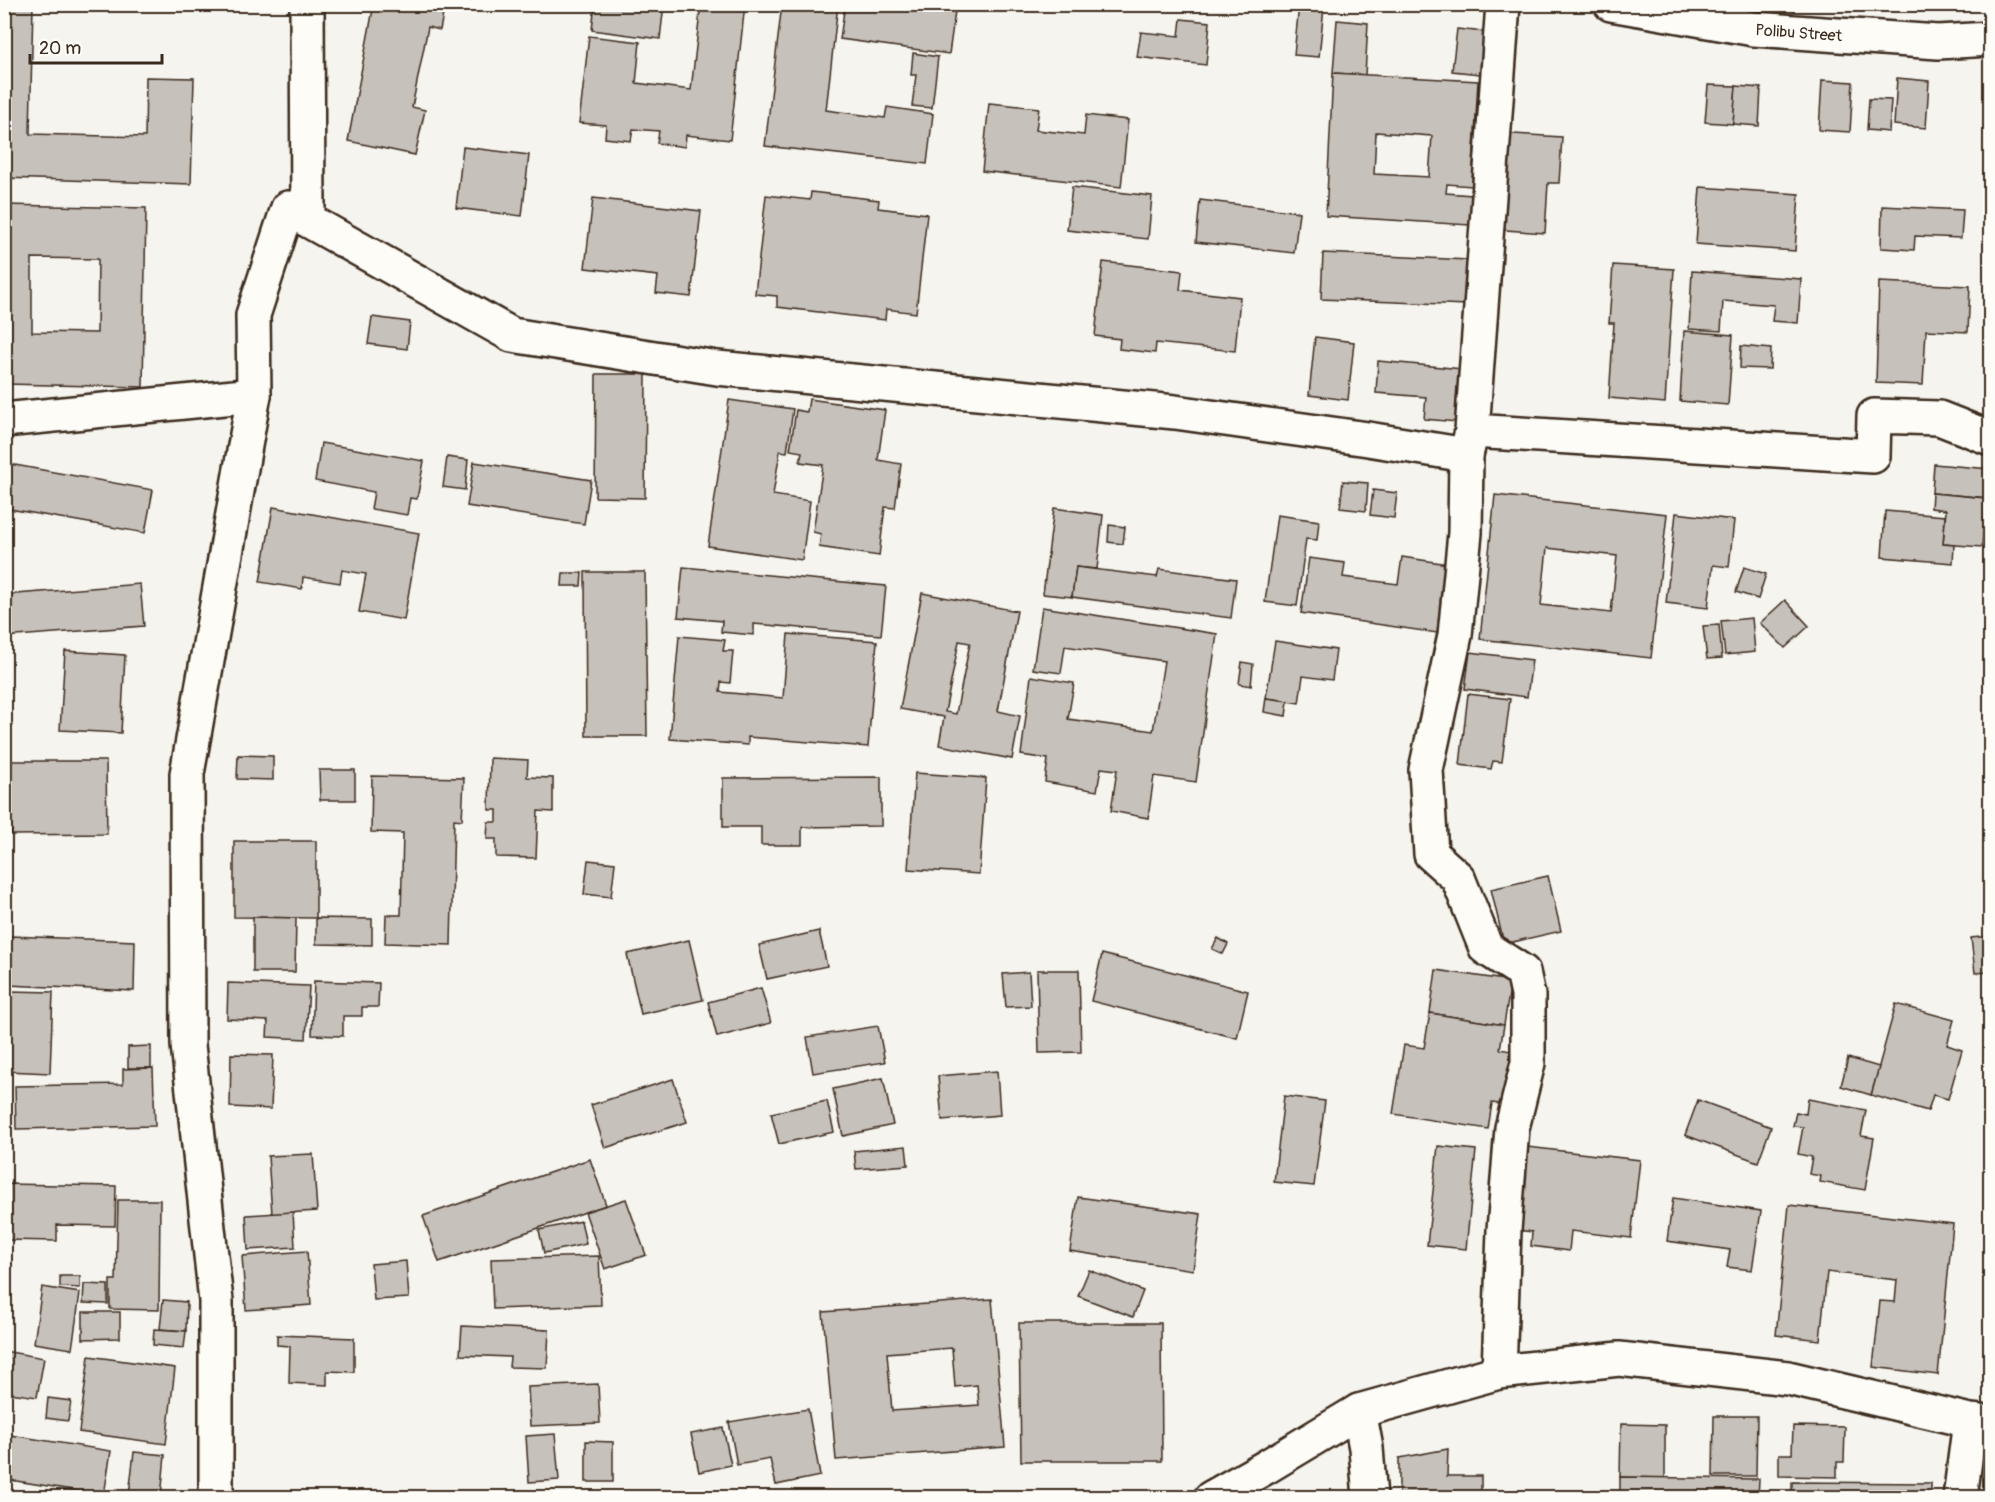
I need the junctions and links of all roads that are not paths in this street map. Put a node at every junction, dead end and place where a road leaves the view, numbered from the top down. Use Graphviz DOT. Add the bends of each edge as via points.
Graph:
graph roads {
  1 [pos="307,4"];
  2 [pos="1503,4"];
  3 [pos="1611,4"];
  4 [pos="1990,39"];
  5 [pos="288,208"];
  6 [pos="254,395"];
  7 [pos="4,420"];
  8 [pos="1990,438"];
  9 [pos="1469,443"];
  10 [pos="1499,1372"];
  11 [pos="1359,1411"];
  12 [pos="1980,1422"];
  13 [pos="216,1497"];
  14 [pos="1211,1497"];
  15 [pos="1370,1497"];
  16 [pos="1960,1497"];
  1 -- 5 [label="street" via="308,219"];
  2 -- 9 [label="street"];
  3 -- 4 [label="street, Polibu Street" via="1754,29 1938,42"];
  5 -- 6 [label="street" via="253,315"];
  5 -- 9 [label="street" via="512,335 717,368 1175,412 1368,439"];
  6 -- 7 [label="street"];
  6 -- 13 [label="street" via="187,774 188,1045 216,1301"];
  8 -- 9 [label="street" via="1939,418 1874,416 1873,456"];
  9 -- 10 [label="street" via="1455,635 1426,770 1431,854 1458,878 1486,948 1523,972 1528,995 1528,1063 1512,1128 1504,1230"];
  10 -- 11 [label="street"];
  10 -- 12 [label="street" via="1619,1359 1788,1378"];
  11 -- 14 [label="street"];
  11 -- 15 [label="street"];
  12 -- 16 [label="street"];
}
